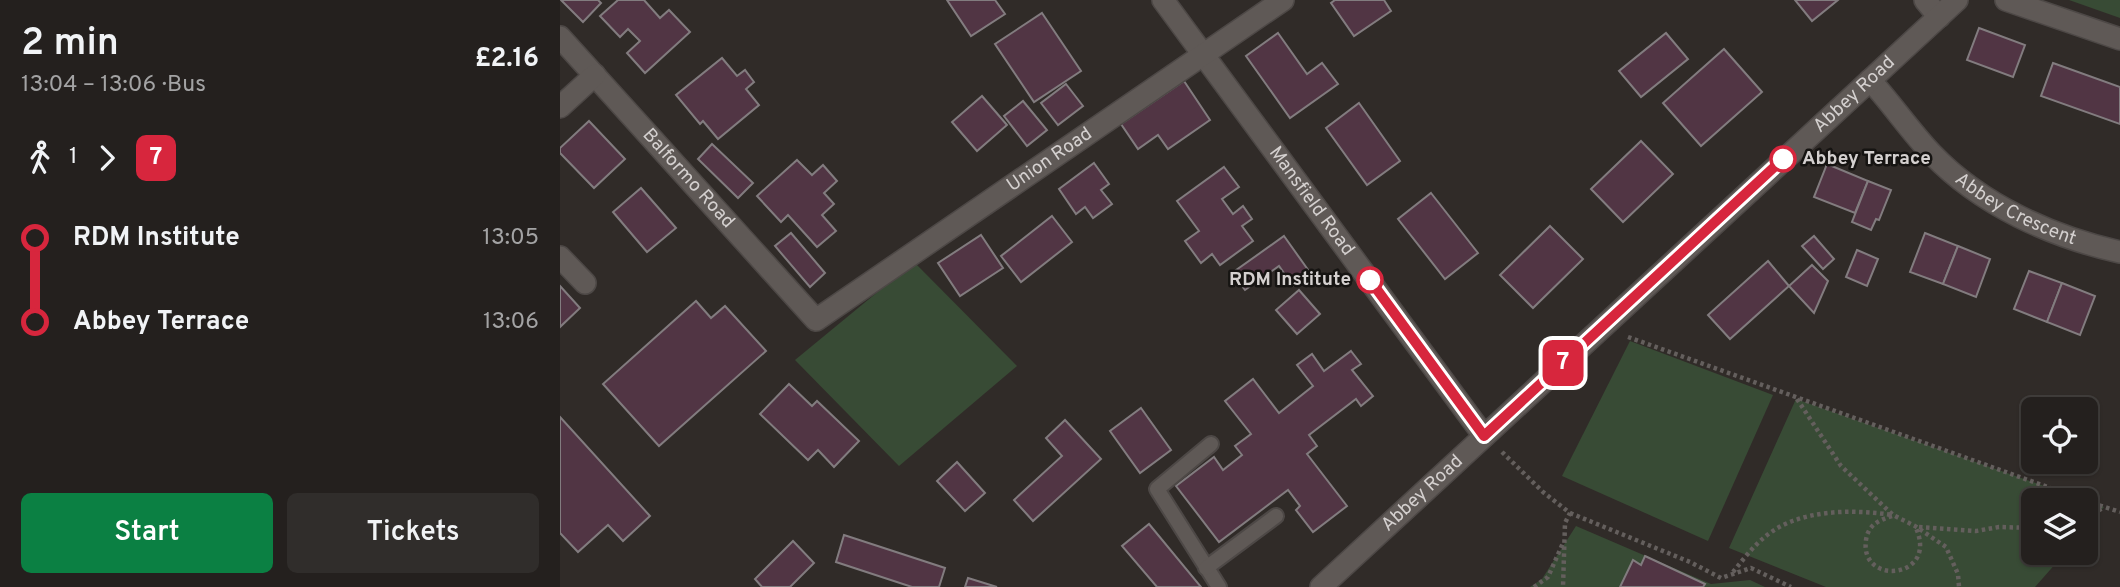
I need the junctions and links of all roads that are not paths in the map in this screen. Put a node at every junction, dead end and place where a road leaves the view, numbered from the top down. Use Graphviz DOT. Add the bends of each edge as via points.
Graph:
graph roads {
  1 [pos="1163,0"];
  2 [pos="1283,0"];
  3 [pos="1957,0"];
  4 [pos="2006,0"];
  5 [pos="1932,8"];
  6 [pos="560,37"];
  7 [pos="2120,40"];
  8 [pos="1204,55"];
  9 [pos="595,75"];
  10 [pos="1870,80"];
  11 [pos="560,107"];
  12 [pos="2120,252"];
  13 [pos="560,257"];
  14 [pos="585,283"];
  15 [pos="816,320"];
  16 [pos="1484,436"];
  17 [pos="1211,444"];
  18 [pos="1276,516"];
  19 [pos="1206,568"];
  20 [pos="1219,587"];
  21 [pos="1321,587"];
  1 -- 8 [label="street, Mansfield Road"];
  2 -- 8 [label="street, Union Road"];
  3 -- 5 [label="street, Abbey Road"];
  4 -- 7 [label="street"];
  5 -- 10 [label="street, Abbey Road"];
  6 -- 9 [label="street, Balformo Road"];
  8 -- 15 [label="street, Union Road"];
  8 -- 16 [label="street, Mansfield Road"];
  9 -- 11 [label="street"];
  9 -- 15 [label="street, Balformo Road"];
  10 -- 12 [label="street, Abbey Crescent" via="1933,155 1959,178 2028,221"];
  10 -- 16 [label="street, Abbey Road"];
  13 -- 14 [label="street"];
  16 -- 21 [label="street, Abbey Road"];
  17 -- 19 [label="lane" via="1157,489"];
  18 -- 19 [label="lane"];
  19 -- 20 [label="lane"];
}
